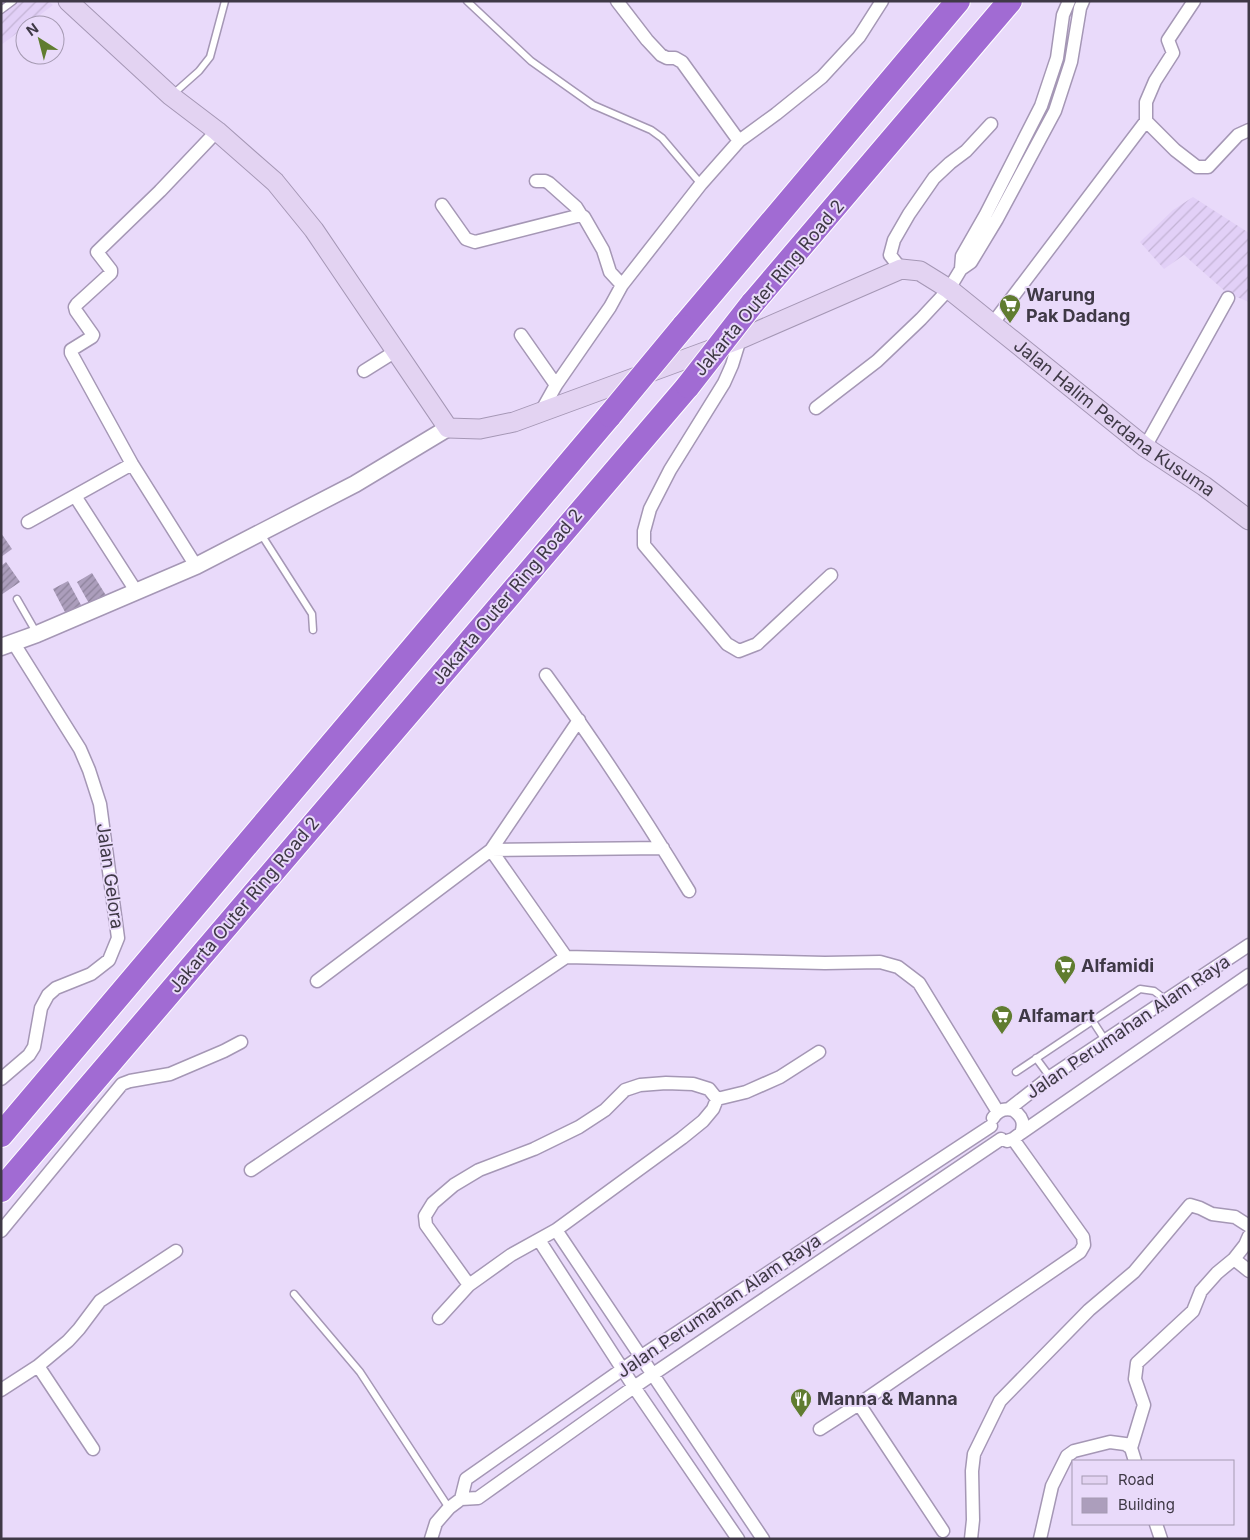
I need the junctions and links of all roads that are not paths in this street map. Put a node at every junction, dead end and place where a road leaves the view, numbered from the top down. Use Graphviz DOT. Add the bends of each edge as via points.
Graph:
graph roads {
  1 [pos="13,1"];
  2 [pos="68,1"];
  3 [pos="225,1"];
  4 [pos="467,1"];
  5 [pos="617,1"];
  6 [pos="882,1"];
  7 [pos="958,1"];
  8 [pos="1010,1"];
  9 [pos="1069,1"];
  10 [pos="1083,1"];
  11 [pos="1194,1"];
  12 [pos="1,10"];
  13 [pos="171,96"];
  14 [pos="1146,121"];
  15 [pos="991,124"];
  16 [pos="1249,130"];
  17 [pos="216,131"];
  18 [pos="739,141"];
  19 [pos="536,181"];
  20 [pos="701,184"];
  21 [pos="442,205"];
  22 [pos="581,215"];
  23 [pos="901,269"];
  24 [pos="961,269"];
  25 [pos="622,285"];
  26 [pos="949,288"];
  27 [pos="1228,298"];
  28 [pos="993,323"];
  29 [pos="521,335"];
  30 [pos="740,339"];
  31 [pos="396,351"];
  32 [pos="364,371"];
  33 [pos="556,385"];
  34 [pos="816,408"];
  35 [pos="542,410"];
  36 [pos="448,428"];
  37 [pos="1145,448"];
  38 [pos="132,464"];
  39 [pos="75,496"];
  40 [pos="1249,520"];
  41 [pos="28,522"];
  42 [pos="260,533"];
  43 [pos="196,566"];
  44 [pos="831,576"];
  45 [pos="136,591"];
  46 [pos="16,599"];
  47 [pos="313,630"];
  48 [pos="37,634"];
  49 [pos="7,644"];
  50 [pos="546,675"];
  51 [pos="578,720"];
  52 [pos="663,848"];
  53 [pos="491,850"];
  54 [pos="690,891"];
  55 [pos="1249,945"];
  56 [pos="566,957"];
  57 [pos="1249,975"];
  58 [pos="317,981"];
  59 [pos="1166,1000"];
  60 [pos="1092,1020"];
  61 [pos="1105,1040"];
  62 [pos="241,1042"];
  63 [pos="819,1052"];
  64 [pos="1036,1058"];
  65 [pos="1016,1072"];
  66 [pos="1050,1077"];
  67 [pos="1,1080"];
  68 [pos="717,1099"];
  69 [pos="1003,1111"];
  70 [pos="991,1126"];
  71 [pos="1,1135"];
  72 [pos="1012,1137"];
  73 [pos="251,1170"];
  74 [pos="1,1190"];
  75 [pos="1249,1226"];
  76 [pos="556,1230"];
  77 [pos="1,1231"];
  78 [pos="1249,1236"];
  79 [pos="539,1240"];
  80 [pos="176,1251"];
  81 [pos="1234,1259"];
  82 [pos="1249,1271"];
  83 [pos="469,1285"];
  84 [pos="294,1294"];
  85 [pos="439,1318"];
  86 [pos="640,1357"];
  87 [pos="38,1366"];
  88 [pos="622,1369"];
  89 [pos="652,1374"];
  90 [pos="634,1387"];
  91 [pos="1,1390"];
  92 [pos="859,1404"];
  93 [pos="820,1429"];
  94 [pos="1132,1448"];
  95 [pos="93,1449"];
  96 [pos="1135,1460"];
  97 [pos="461,1499"];
  98 [pos="448,1508"];
  99 [pos="1156,1525"];
  100 [pos="943,1531"];
  101 [pos="431,1539"];
  102 [pos="738,1539"];
  103 [pos="763,1539"];
  104 [pos="971,1539"];
  105 [pos="1040,1539"];
  106 [pos="1161,1539"];
  1 -- 12 [label="lane"];
  2 -- 13 [label="main road"];
  3 -- 13 [label="lane" via="210,56 199,71"];
  4 -- 20 [label="lane" via="531,61 577,94 604,111 651,130 662,138"];
  5 -- 18 [label="street" via="661,55 682,62"];
  6 -- 18 [label="street" via="859,37 822,77"];
  7 -- 71 [label="highway, Jakarta Outer Ring Road 2, bridge"];
  8 -- 74 [label="highway, Jakarta Outer Ring Road 2, bridge" via="752,304 688,386"];
  9 -- 24 [label="street" via="1063,15 1057,58 1041,106 962,256"];
  10 -- 24 [label="street" via="1071,62 1055,111 997,219 971,262"];
  11 -- 14 [label="street" via="1168,40 1173,53 1146,102"];
  13 -- 17 [label="main road"];
  14 -- 16 [label="street" via="1196,168 1208,167 1238,135"];
  14 -- 28 [label="street"];
  15 -- 23 [label="street" via="934,178 909,214 894,240 890,255"];
  17 -- 31 [label="main road" via="274,182 309,223"];
  17 -- 38 [label="street" via="97,252 111,273 75,307 93,335 73,348 71,353"];
  18 -- 20 [label="street"];
  19 -- 22 [label="street" via="549,183"];
  20 -- 25 [label="street"];
  21 -- 22 [label="street" via="466,239 475,242"];
  22 -- 25 [label="street" via="603,250 610,272"];
  23 -- 26 [label="main road, Jalan Halim Perdana Kusuma" via="920,271"];
  23 -- 30 [label="main road"];
  24 -- 26 [label="street"];
  25 -- 33 [label="street"];
  26 -- 28 [label="main road, Jalan Halim Perdana Kusuma"];
  26 -- 34 [label="street" via="877,361"];
  27 -- 37 [label="street"];
  28 -- 37 [label="main road, Jalan Halim Perdana Kusuma"];
  29 -- 33 [label="street"];
  30 -- 35 [label="main road"];
  30 -- 44 [label="street" via="724,383 670,470 650,509 644,545 727,644 738,651 757,644"];
  31 -- 32 [label="street"];
  31 -- 36 [label="main road"];
  33 -- 35 [label="street"];
  35 -- 36 [label="main road" via="514,422 480,429"];
  36 -- 42 [label="street" via="355,484"];
  37 -- 40 [label="main road, Jalan Halim Perdana Kusuma"];
  38 -- 39 [label="street"];
  38 -- 43 [label="street"];
  39 -- 41 [label="street"];
  39 -- 45 [label="street"];
  42 -- 43 [label="street"];
  42 -- 47 [label="lane" via="312,614"];
  43 -- 45 [label="street"];
  45 -- 48 [label="street"];
  46 -- 48 [label="lane"];
  48 -- 49 [label="street"];
  49 -- 67 [label="street, Jalan Gelora" via="80,749 92,778 100,804 118,938 109,960 90,974 56,988 48,995 34,1047"];
  50 -- 51 [label="street"];
  51 -- 52 [label="street"];
  51 -- 53 [label="street"];
  52 -- 53 [label="street"];
  52 -- 54 [label="street"];
  53 -- 56 [label="street"];
  53 -- 58 [label="street"];
  55 -- 59 [label="street, Jalan Perumahan Alam Raya"];
  56 -- 69 [label="street" via="880,962 898,968 919,983"];
  56 -- 73 [label="street"];
  57 -- 72 [label="street, Jalan Perumahan Alam Raya"];
  59 -- 60 [label="lane" via="1154,991 1140,990"];
  59 -- 61 [label="street, Jalan Perumahan Alam Raya"];
  60 -- 61 [label="lane"];
  60 -- 64 [label="lane"];
  61 -- 66 [label="street, Jalan Perumahan Alam Raya"];
  62 -- 77 [label="street" via="170,1074 122,1084"];
  63 -- 68 [label="street" via="780,1077 746,1092"];
  64 -- 65 [label="lane"];
  64 -- 66 [label="lane"];
  66 -- 69 [label="street, Jalan Perumahan Alam Raya"];
  68 -- 76 [label="street" via="713,1110 703,1121"];
  68 -- 83 [label="street" via="701,1085 640,1085 625,1090 605,1110 578,1128 479,1170 454,1185 433,1203 425,1216 426,1225"];
  69 -- 70 [label="street" via="992,1120"];
  69 -- 72 [label="street" via="1017,1113 1022,1120 1023,1124"];
  70 -- 72 [label="street" via="996,1136"];
  70 -- 86 [label="street, Jalan Perumahan Alam Raya"];
  72 -- 89 [label="street, Jalan Perumahan Alam Raya"];
  72 -- 92 [label="street" via="1083,1237 1084,1246 1080,1252"];
  75 -- 104 [label="street" via="1235,1217 1212,1214 1190,1205 1134,1272 1089,1310 1000,1401 974,1454"];
  76 -- 79 [label="street"];
  76 -- 86 [label="street"];
  78 -- 81 [label="street"];
  79 -- 83 [label="street" via="511,1255"];
  79 -- 88 [label="street"];
  80 -- 87 [label="street" via="100,1301 68,1341"];
  81 -- 82 [label="street"];
  81 -- 94 [label="street" via="1201,1291 1192,1312 1137,1362 1135,1379 1144,1405"];
  83 -- 85 [label="street"];
  84 -- 98 [label="lane" via="360,1372"];
  86 -- 88 [label="street, Jalan Perumahan Alam Raya"];
  86 -- 89 [label="street"];
  87 -- 91 [label="street"];
  87 -- 95 [label="street"];
  88 -- 90 [label="street"];
  88 -- 97 [label="street, Jalan Perumahan Alam Raya" via="466,1479"];
  89 -- 90 [label="street, Jalan Perumahan Alam Raya"];
  89 -- 103 [label="street"];
  90 -- 97 [label="street, Jalan Perumahan Alam Raya" via="478,1498"];
  90 -- 102 [label="street"];
  92 -- 93 [label="street"];
  92 -- 100 [label="street"];
  94 -- 96 [label="street"];
  94 -- 105 [label="street" via="1110,1442 1074,1451 1068,1456 1052,1486"];
  97 -- 98 [label="street, Jalan Perumahan Alam Raya"];
  98 -- 101 [label="street, Jalan Perumahan Alam Raya" via="436,1523"];
  99 -- 106 [label="street"];
}
